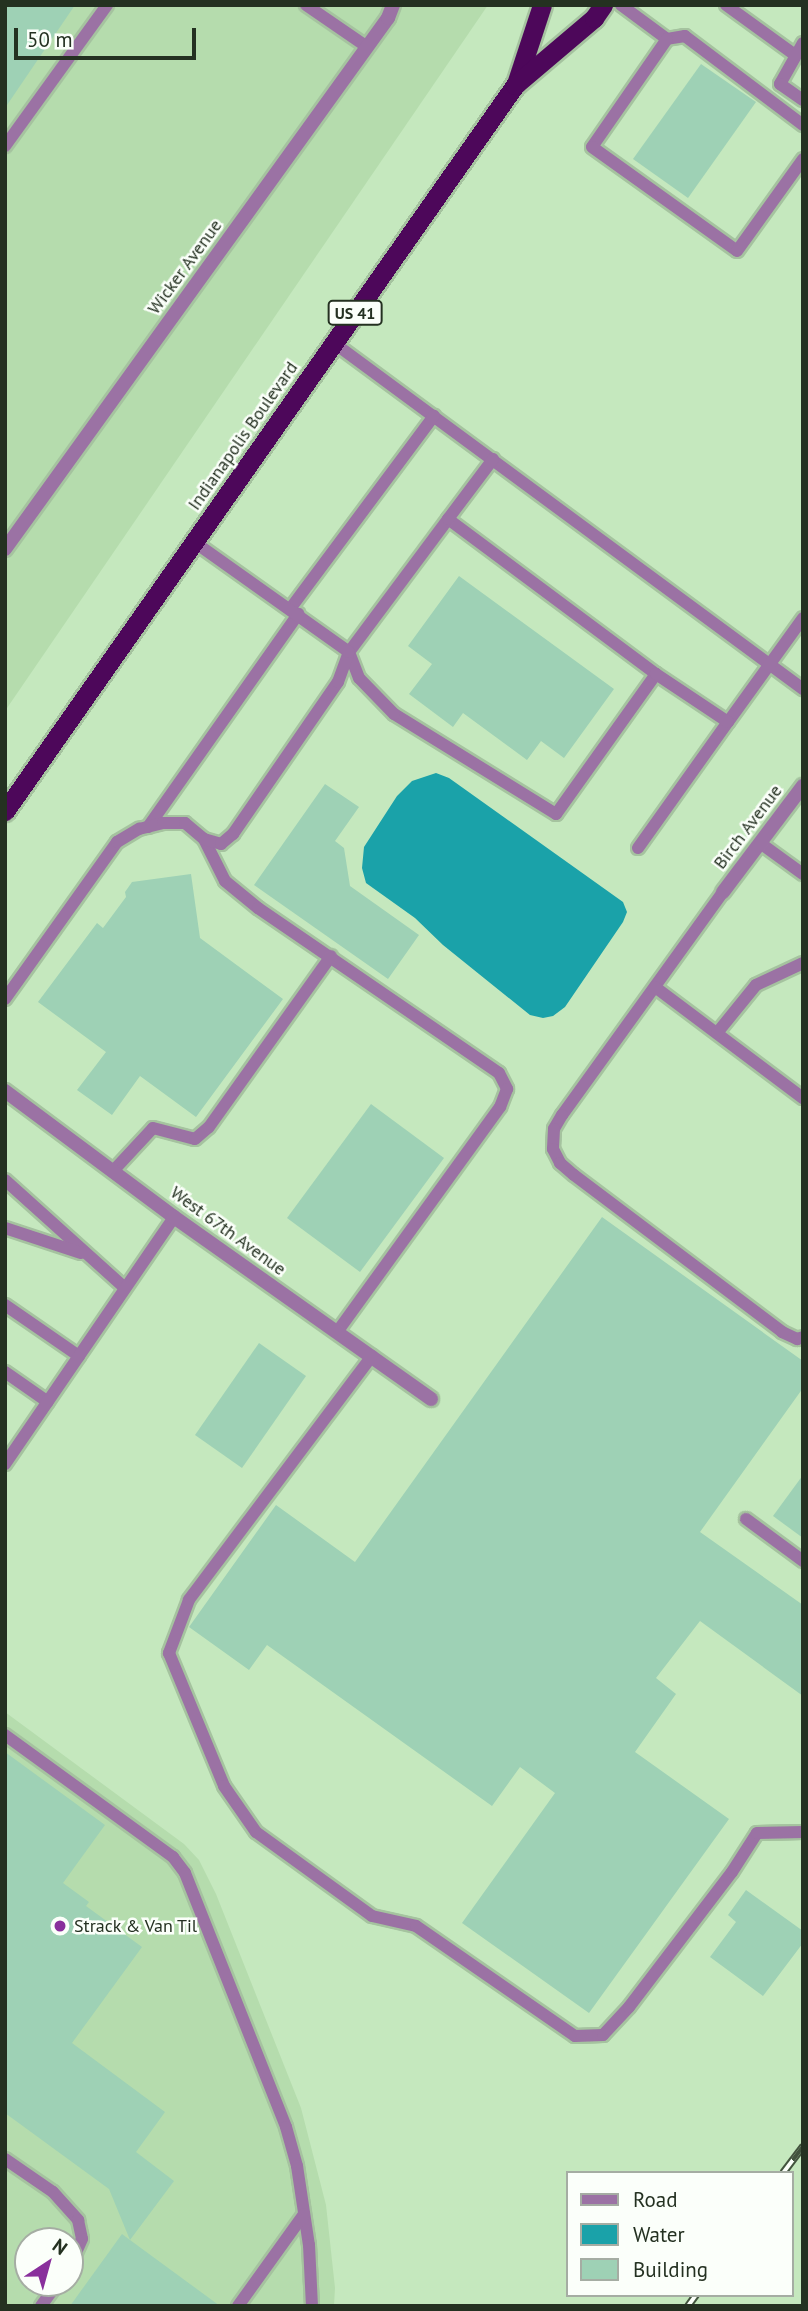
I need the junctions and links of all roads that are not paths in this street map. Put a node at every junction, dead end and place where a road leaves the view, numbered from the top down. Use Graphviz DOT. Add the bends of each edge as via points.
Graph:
graph roads {
  1 [pos="107,5"];
  2 [pos="306,5"];
  3 [pos="393,5"];
  4 [pos="542,5"];
  5 [pos="603,5"];
  6 [pos="621,5"];
  7 [pos="726,5"];
  8 [pos="667,39"];
  9 [pos="803,43"];
  10 [pos="367,47"];
  11 [pos="795,55"];
  12 [pos="515,85"];
  13 [pos="803,100"];
  14 [pos="803,125"];
  15 [pos="5,146"];
  16 [pos="803,159"];
  17 [pos="334,343"];
  18 [pos="434,416"];
  19 [pos="493,459"];
  20 [pos="448,519"];
  21 [pos="194,542"];
  22 [pos="5,549"];
  23 [pos="294,612"];
  24 [pos="803,618"];
  25 [pos="349,652"];
  26 [pos="771,666"];
  27 [pos="656,674"];
  28 [pos="803,689"];
  29 [pos="728,722"];
  30 [pos="803,786"];
  31 [pos="5,811"];
  32 [pos="148,827"];
  33 [pos="204,839"];
  34 [pos="760,843"];
  35 [pos="638,848"];
  36 [pos="803,874"];
  37 [pos="723,892"];
  38 [pos="331,956"];
  39 [pos="803,963"];
  40 [pos="654,987"];
  41 [pos="5,999"];
  42 [pos="717,1033"];
  43 [pos="5,1091"];
  44 [pos="803,1098"];
  45 [pos="114,1170"];
  46 [pos="5,1180"];
  47 [pos="174,1217"];
  48 [pos="5,1228"];
  49 [pos="84,1254"];
  50 [pos="125,1287"];
  51 [pos="5,1305"];
  52 [pos="337,1332"];
  53 [pos="803,1337"];
  54 [pos="79,1356"];
  55 [pos="372,1356"];
  56 [pos="5,1372"];
  57 [pos="430,1399"];
  58 [pos="48,1402"];
  59 [pos="5,1464"];
  60 [pos="746,1518"];
  61 [pos="803,1561"];
  62 [pos="5,1735"];
  63 [pos="803,1832"];
  64 [pos="5,2159"];
  65 [pos="304,2214"];
  66 [pos="79,2227"];
  67 [pos="238,2306"];
  68 [pos="312,2306"];
  1 -- 15 [label="lane"];
  2 -- 10 [label="lane"];
  3 -- 10 [label="street, Wicker Avenue"];
  4 -- 12 [label="highway, Indianapolis Boulevard / US 41"];
  5 -- 12 [label="highway, Indianapolis Boulevard / US 41" via="594,18"];
  6 -- 8 [label="lane"];
  7 -- 11 [label="lane"];
  8 -- 14 [label="lane" via="685,36"];
  8 -- 16 [label="lane" via="592,147 737,251"];
  9 -- 11 [label="lane"];
  10 -- 22 [label="street, Wicker Avenue"];
  11 -- 13 [label="lane" via="780,84"];
  12 -- 17 [label="highway, Indianapolis Boulevard / US 41"];
  17 -- 18 [label="lane"];
  17 -- 21 [label="highway, Indianapolis Boulevard / US 41"];
  18 -- 19 [label="lane"];
  18 -- 23 [label="lane"];
  19 -- 20 [label="lane"];
  19 -- 26 [label="lane"];
  20 -- 25 [label="lane"];
  20 -- 27 [label="lane"];
  21 -- 23 [label="lane"];
  21 -- 31 [label="highway, Indianapolis Boulevard"];
  23 -- 25 [label="lane"];
  23 -- 32 [label="lane"];
  24 -- 26 [label="lane"];
  25 -- 27 [label="lane" via="359,678 394,714 556,814"];
  25 -- 33 [label="lane" via="338,682 233,834 221,844"];
  26 -- 28 [label="lane"];
  26 -- 29 [label="lane"];
  27 -- 29 [label="lane"];
  29 -- 35 [label="lane"];
  30 -- 34 [label="street, Birch Avenue"];
  32 -- 33 [label="lane" via="185,824"];
  32 -- 41 [label="lane" via="117,842"];
  33 -- 38 [label="lane" via="225,881"];
  34 -- 36 [label="lane"];
  34 -- 37 [label="street, Birch Avenue"];
  37 -- 40 [label="lane"];
  38 -- 45 [label="lane" via="209,1127 195,1139 153,1128"];
  38 -- 52 [label="lane" via="499,1073 507,1089 499,1107"];
  39 -- 42 [label="lane" via="756,985"];
  40 -- 42 [label="lane"];
  40 -- 53 [label="lane" via="562,1115 554,1129 553,1149 560,1163 782,1332"];
  42 -- 44 [label="lane"];
  43 -- 45 [label="street, West 67th Avenue"];
  45 -- 47 [label="street, West 67th Avenue"];
  46 -- 49 [label="lane"];
  47 -- 50 [label="lane"];
  47 -- 52 [label="street, West 67th Avenue"];
  48 -- 49 [label="lane"];
  49 -- 50 [label="lane"];
  50 -- 54 [label="lane"];
  51 -- 54 [label="lane"];
  52 -- 55 [label="street, West 67th Avenue"];
  54 -- 58 [label="lane"];
  55 -- 57 [label="street, West 67th Avenue"];
  55 -- 63 [label="lane" via="189,1600 169,1653 224,1786 257,1832 372,1916 416,1926 575,2036 603,2035 629,2007 757,1833"];
  56 -- 58 [label="lane"];
  58 -- 59 [label="lane"];
  60 -- 61 [label="lane"];
  62 -- 65 [label="lane" via="173,1857 185,1873 286,2127"];
  64 -- 66 [label="lane" via="53,2192"];
  65 -- 67 [label="lane"];
  65 -- 68 [label="lane"];
}
